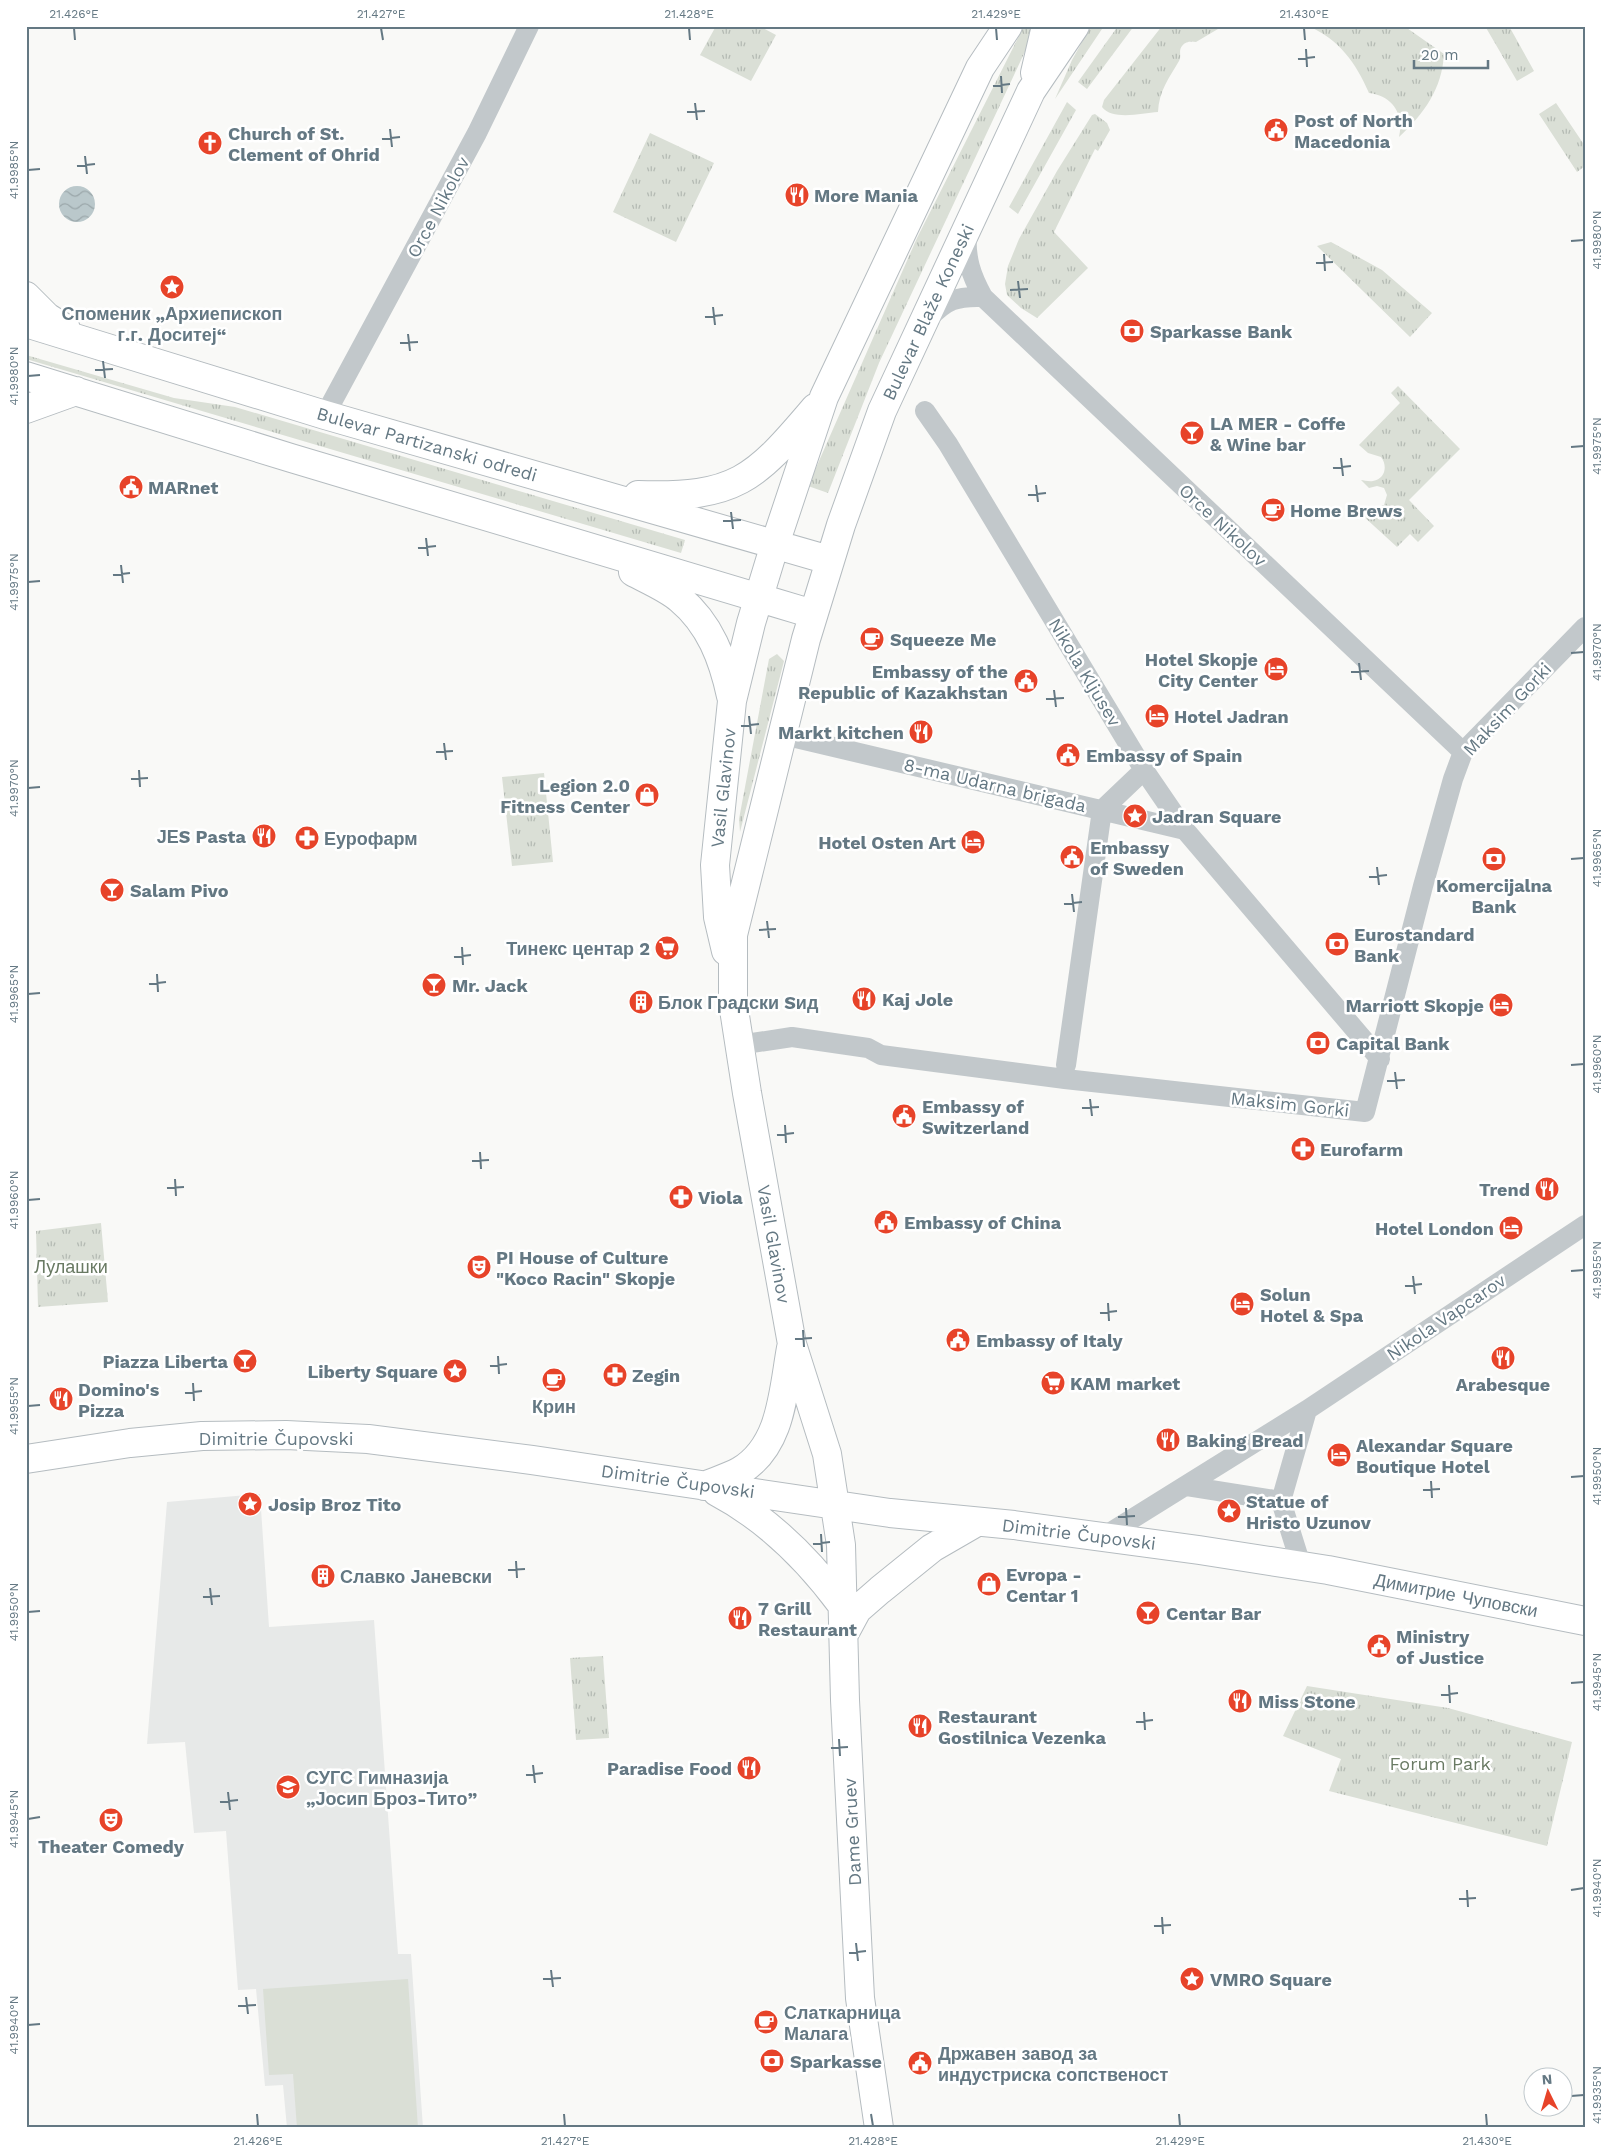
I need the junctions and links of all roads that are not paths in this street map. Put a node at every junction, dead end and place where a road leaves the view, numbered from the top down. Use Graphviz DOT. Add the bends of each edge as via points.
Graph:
graph roads {
  1 [pos="528,26"];
  2 [pos="985,26"];
  3 [pos="1008,26"];
  4 [pos="1046,26"];
  5 [pos="1075,26"];
  6 [pos="980,68"];
  7 [pos="1031,91"];
  8 [pos="968,226"];
  9 [pos="26,296"];
  10 [pos="983,297"];
  11 [pos="26,323"];
  12 [pos="922,324"];
  13 [pos="85,340"];
  14 [pos="26,376"];
  15 [pos="76,391"];
  16 [pos="824,397"];
  17 [pos="26,409"];
  18 [pos="925,411"];
  19 [pos="325,415"];
  20 [pos="593,493"];
  21 [pos="775,544"];
  22 [pos="580,545"];
  23 [pos="829,560"];
  24 [pos="759,598"];
  25 [pos="813,614"];
  26 [pos="1585,627"];
  27 [pos="732,701"];
  28 [pos="783,735"];
  29 [pos="1463,752"];
  30 [pos="1144,770"];
  31 [pos="1102,810"];
  32 [pos="1184,830"];
  33 [pos="732,980"];
  34 [pos="752,1043"];
  35 [pos="1380,1059"];
  36 [pos="1066,1072"];
  37 [pos="1585,1224"];
  38 [pos="792,1344"];
  39 [pos="1307,1410"];
  40 [pos="26,1459"];
  41 [pos="704,1486"];
  42 [pos="1187,1486"];
  43 [pos="1281,1501"];
  44 [pos="836,1504"];
  45 [pos="977,1522"];
  46 [pos="1103,1537"];
  47 [pos="1300,1565"];
  48 [pos="842,1605"];
  49 [pos="1585,1622"];
  50 [pos="844,1634"];
  51 [pos="879,2128"];
  1 -- 19 [label="street, Orce Nikolov" via="477,134"];
  2 -- 6 [label="street"];
  3 -- 6 [label="street"];
  4 -- 7 [label="street"];
  5 -- 7 [label="street, Bulevar Blaže Koneski"];
  6 -- 16 [label="street"];
  7 -- 8 [label="street, Bulevar Blaže Koneski"];
  8 -- 10 [label="street, Orce Nikolov" via="966,252 971,275"];
  8 -- 12 [label="street, Bulevar Blaže Koneski"];
  9 -- 13 [label="street" via="47,317"];
  10 -- 12 [label="street" via="962,296 942,305"];
  10 -- 29 [label="street, Orce Nikolov"];
  11 -- 13 [label="street, Bulevar Partizanski odredi"];
  12 -- 23 [label="street, Bulevar Blaže Koneski" via="882,411"];
  13 -- 19 [label="street, Bulevar Partizanski odredi"];
  14 -- 15 [label="street"];
  15 -- 17 [label="street"];
  15 -- 22 [label="street"];
  16 -- 20 [label="street" via="777,452 740,482 713,492 685,496"];
  16 -- 21 [label="street"];
  18 -- 30 [label="street, Nikola Kljusev"];
  19 -- 20 [label="street, Bulevar Partizanski odredi"];
  20 -- 21 [label="street, Bulevar Partizanski odredi"];
  21 -- 23 [label="street, Bulevar Partizanski odredi"];
  21 -- 24 [label="street"];
  22 -- 24 [label="street"];
  22 -- 27 [label="street" via="679,598 702,622 714,642 725,667"];
  23 -- 25 [label="street, Bulevar Blaže Koneski"];
  24 -- 25 [label="street"];
  24 -- 27 [label="street, Vasil Glavinov"];
  25 -- 28 [label="street, Vasil Glavinov"];
  26 -- 29 [label="street, Maksim Gorki"];
  27 -- 33 [label="street, Vasil Glavinov" via="715,865 718,917"];
  28 -- 31 [label="street, 8-ma Udarna brigada"];
  28 -- 33 [label="street, Vasil Glavinov" via="733,935"];
  29 -- 35 [label="street, Maksim Gorki" via="1423,886"];
  30 -- 31 [label="street"];
  30 -- 32 [label="street, Nikola Kljusev"];
  31 -- 32 [label="street"];
  31 -- 36 [label="street, 8-ma Udarna brigada"];
  32 -- 35 [label="street, Nikola Kljusev"];
  33 -- 34 [label="street, Vasil Glavinov"];
  34 -- 36 [label="street, Maksim Gorki" via="866,1060 880,1055"];
  34 -- 38 [label="street, Vasil Glavinov"];
  35 -- 36 [label="street, Maksim Gorki" via="1365,1112"];
  37 -- 39 [label="street, Nikola Vapcarov"];
  38 -- 41 [label="street" via="778,1420 770,1440 757,1458 739,1471"];
  38 -- 44 [label="street, Vasil Glavinov" via="826,1454"];
  39 -- 42 [label="street, Nikola Vapcarov"];
  39 -- 43 [label="street"];
  40 -- 41 [label="street, Dimitrie Čupovski" via="202,1436 286,1435 398,1443"];
  41 -- 44 [label="street, Dimitrie Čupovski"];
  41 -- 48 [label="street" via="765,1522 809,1564"];
  42 -- 43 [label="street"];
  42 -- 46 [label="street, Nikola Vapcarov"];
  43 -- 47 [label="street"];
  44 -- 45 [label="street, Dimitrie Čupovski"];
  44 -- 48 [label="street, Dame Gruev" via="841,1545"];
  45 -- 46 [label="street, Dimitrie Čupovski"];
  45 -- 50 [label="street" via="932,1548 880,1590 857,1610"];
  46 -- 47 [label="street, Dimitrie Čupovski"];
  47 -- 49 [label="street, Димитрие Чуповски"];
  48 -- 50 [label="street, Dame Gruev"];
  50 -- 51 [label="street, Dame Gruev" via="860,2005"];
}
